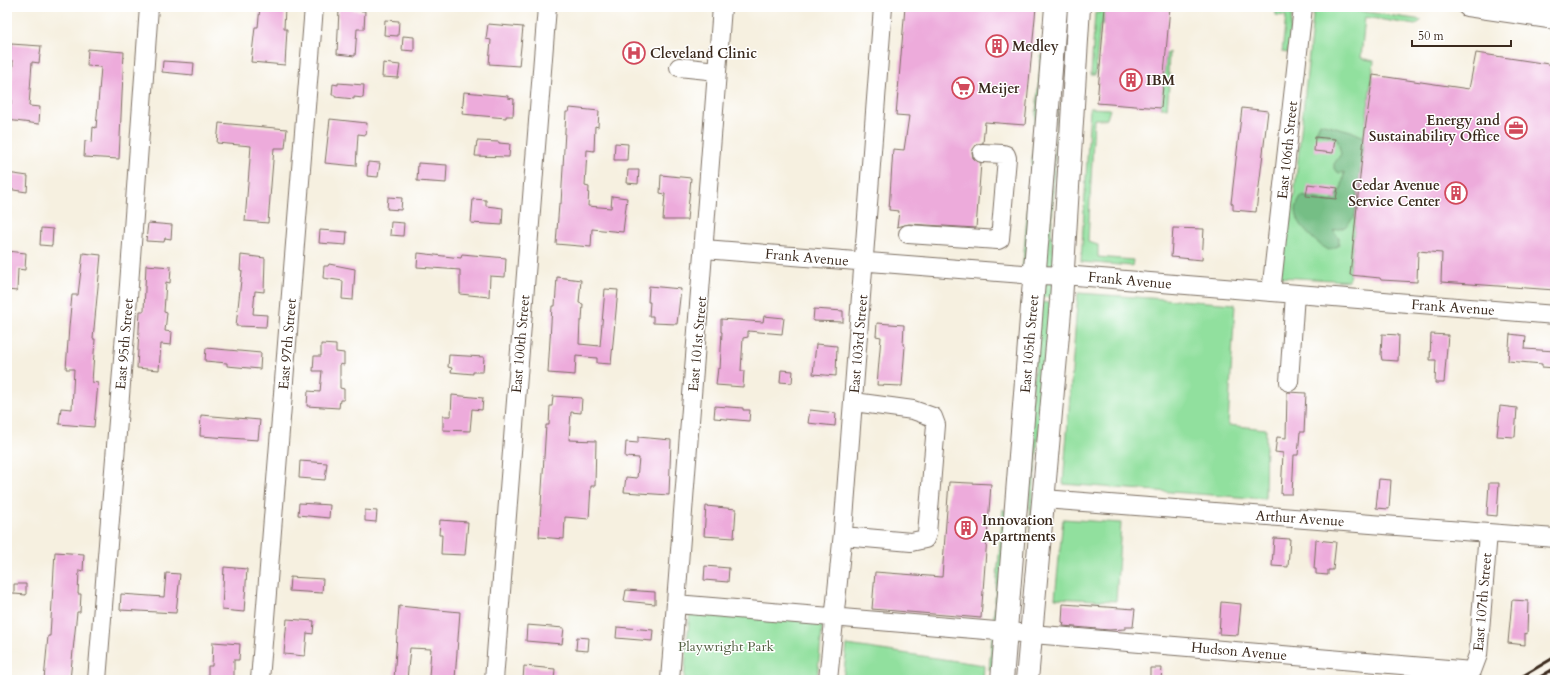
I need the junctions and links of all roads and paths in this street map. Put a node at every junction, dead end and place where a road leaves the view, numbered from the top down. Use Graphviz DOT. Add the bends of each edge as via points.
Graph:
graph roads {
  1 [pos="149,7"];
  2 [pos="314,7"];
  3 [pos="547,7"];
  4 [pos="722,7"];
  5 [pos="883,7"];
  6 [pos="1056,7"];
  7 [pos="1079,7"];
  8 [pos="1303,7"];
  9 [pos="1467,7"];
  10 [pos="1555,20"];
  11 [pos="679,67"];
  12 [pos="717,71"];
  13 [pos="982,153"];
  14 [pos="908,234"];
  15 [pos="956,235"];
  16 [pos="704,249"];
  17 [pos="864,262"];
  18 [pos="955,265"];
  19 [pos="1035,275"];
  20 [pos="1063,275"];
  21 [pos="1271,292"];
  22 [pos="1295,294"];
  23 [pos="1555,315"];
  24 [pos="1289,382"];
  25 [pos="854,402"];
  26 [pos="1044,499"];
  27 [pos="1488,533"];
  28 [pos="843,536"];
  29 [pos="1555,538"];
  30 [pos="676,604"];
  31 [pos="834,617"];
  32 [pos="1005,631"];
  33 [pos="1033,633"];
  34 [pos="1466,675"];
  35 [pos="97,680"];
  36 [pos="260,680"];
  37 [pos="494,680"];
  38 [pos="670,680"];
  39 [pos="828,680"];
  40 [pos="1002,680"];
  41 [pos="1027,680"];
  1 -- 35 [label="street, East 95th Street"];
  2 -- 36 [label="street, East 97th Street"];
  3 -- 37 [label="street, East 100th Street"];
  4 -- 12 [label="street, East 101st Street"];
  5 -- 17 [label="street, East 103rd Street"];
  6 -- 19 [label="main road, East 105th Street"];
  7 -- 20 [label="main road, East 105th Street"];
  8 -- 21 [label="street, East 106th Street"];
  9 -- 10 [label="street"];
  11 -- 12 [label="street"];
  12 -- 16 [label="street, East 101st Street"];
  13 -- 15 [label="street" via="1003,154 1007,158 1001,237 998,240"];
  14 -- 15 [label="street"];
  15 -- 18 [label="street" via="959,258"];
  16 -- 17 [label="street, Frank Avenue"];
  16 -- 30 [label="street, East 101st Street"];
  17 -- 18 [label="street, Frank Avenue"];
  17 -- 25 [label="street, East 103rd Street"];
  18 -- 19 [label="street, Frank Avenue"];
  19 -- 20 [label="street, Frank Avenue"];
  19 -- 32 [label="main road, East 105th Street"];
  20 -- 21 [label="street, Frank Avenue"];
  20 -- 26 [label="main road, East 105th Street"];
  21 -- 22 [label="street, Frank Avenue"];
  22 -- 23 [label="street, Frank Avenue"];
  22 -- 24 [label="street"];
  25 -- 28 [label="street, East 103rd Street"];
  25 -- 28 [label="street" via="913,410 933,417 936,425 928,526 925,539 919,541"];
  26 -- 27 [label="street, Arthur Avenue"];
  26 -- 33 [label="main road, East 105th Street"];
  27 -- 29 [label="street, Arthur Avenue"];
  27 -- 34 [label="street, East 107th Street" via="1478,655"];
  28 -- 31 [label="street, East 103rd Street"];
  30 -- 31 [label="street, Hudson Avenue"];
  30 -- 38 [label="street, East 101st Street"];
  31 -- 32 [label="street, Hudson Avenue"];
  31 -- 39 [label="street, East 103rd Street"];
  32 -- 33 [label="street, Hudson Avenue"];
  32 -- 40 [label="main road, East 105th Street"];
  33 -- 34 [label="street, Hudson Avenue"];
  33 -- 41 [label="main road, East 105th Street"];
}
